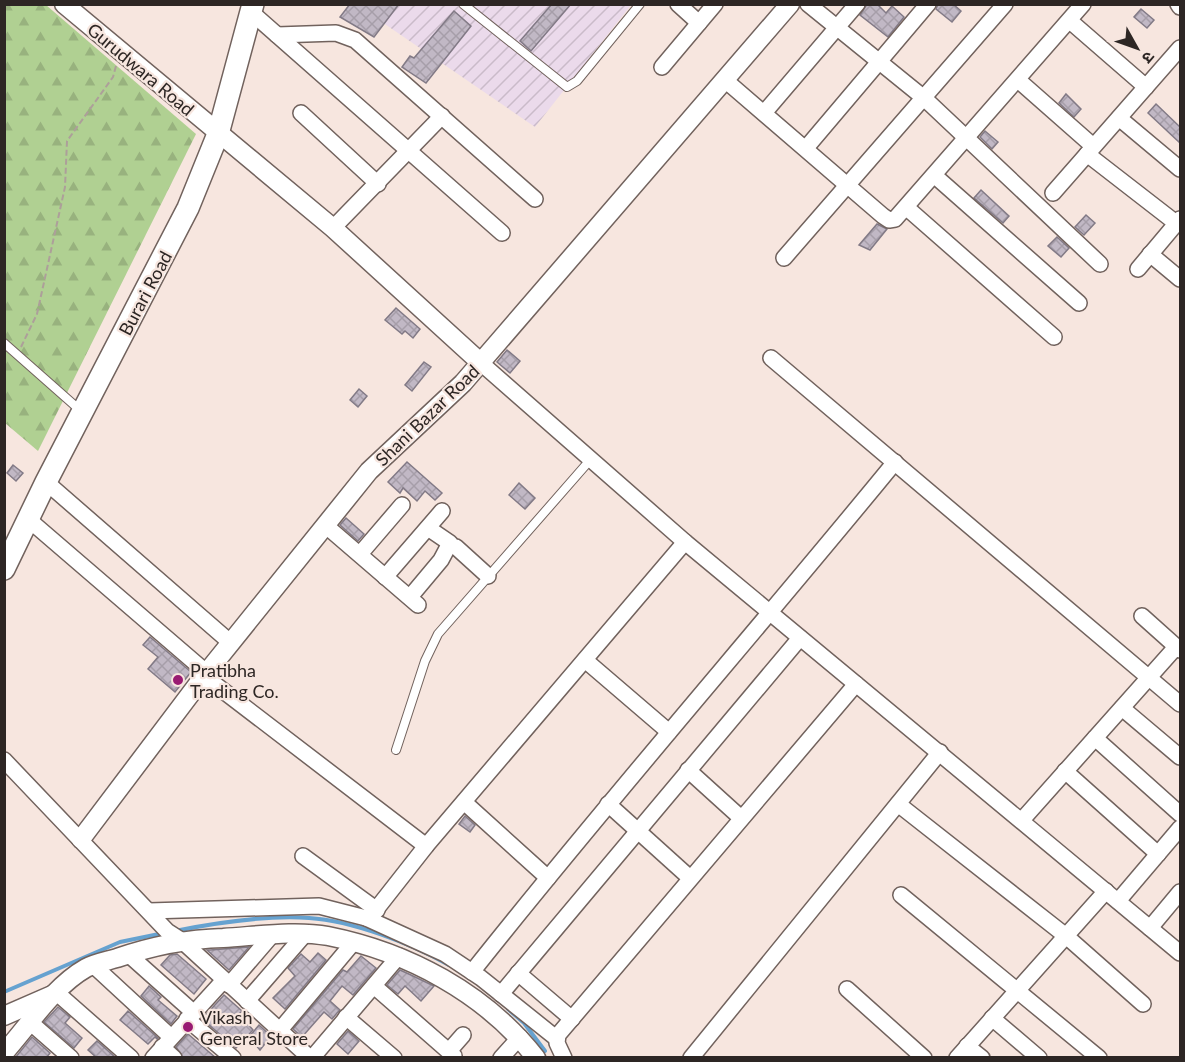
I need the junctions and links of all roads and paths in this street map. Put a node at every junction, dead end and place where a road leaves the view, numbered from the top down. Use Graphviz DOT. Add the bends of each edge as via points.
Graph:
graph roads {
  1 [pos="64,4"];
  2 [pos="463,4"];
  3 [pos="640,4"];
  4 [pos="678,4"];
  5 [pos="715,4"];
  6 [pos="790,4"];
  7 [pos="808,4"];
  8 [pos="857,4"];
  9 [pos="928,4"];
  10 [pos="1005,4"];
  11 [pos="1083,4"];
  12 [pos="252,8"];
  13 [pos="1070,21"];
  14 [pos="699,23"];
  15 [pos="837,27"];
  16 [pos="277,35"];
  17 [pos="1180,48"];
  18 [pos="120,51"];
  19 [pos="879,62"];
  20 [pos="662,67"];
  21 [pos="725,80"];
  22 [pos="1018,80"];
  23 [pos="1146,87"];
  24 [pos="924,98"];
  25 [pos="301,113"];
  26 [pos="764,113"];
  27 [pos="442,116"];
  28 [pos="1119,118"];
  29 [pos="218,134"];
  30 [pos="966,140"];
  31 [pos="806,148"];
  32 [pos="1090,150"];
  33 [pos="409,152"];
  34 [pos="1180,169"];
  35 [pos="935,176"];
  36 [pos="378,184"];
  37 [pos="847,186"];
  38 [pos="1053,193"];
  39 [pos="535,199"];
  40 [pos="907,208"];
  41 [pos="1178,221"];
  42 [pos="333,228"];
  43 [pos="502,233"];
  44 [pos="1150,254"];
  45 [pos="784,258"];
  46 [pos="1100,264"];
  47 [pos="1138,269"];
  48 [pos="1180,279"];
  49 [pos="1079,303"];
  50 [pos="1054,337"];
  51 [pos="4,343"];
  52 [pos="20,347"];
  53 [pos="771,358"];
  54 [pos="481,363"];
  55 [pos="82,412"];
  56 [pos="591,459"];
  57 [pos="895,462"];
  58 [pos="46,482"];
  59 [pos="402,505"];
  60 [pos="442,511"];
  61 [pos="28,519"];
  62 [pos="325,525"];
  63 [pos="428,528"];
  64 [pos="685,542"];
  65 [pos="456,548"];
  66 [pos="360,554"];
  67 [pos="4,570"];
  68 [pos="488,576"];
  69 [pos="385,577"];
  70 [pos="771,614"];
  71 [pos="1142,616"];
  72 [pos="800,638"];
  73 [pos="231,643"];
  74 [pos="1178,648"];
  75 [pos="585,660"];
  76 [pos="206,674"];
  77 [pos="1149,678"];
  78 [pos="856,684"];
  79 [pos="1180,704"];
  80 [pos="1122,708"];
  81 [pos="669,732"];
  82 [pos="1095,738"];
  83 [pos="396,750"];
  84 [pos="940,752"];
  85 [pos="1180,757"];
  86 [pos="4,760"];
  87 [pos="688,770"];
  88 [pos="1065,771"];
  89 [pos="464,802"];
  90 [pos="608,804"];
  91 [pos="898,804"];
  92 [pos="1180,814"];
  93 [pos="741,818"];
  94 [pos="1022,820"];
  95 [pos="1180,828"];
  96 [pos="637,830"];
  97 [pos="81,839"];
  98 [pos="426,846"];
  99 [pos="1158,854"];
  100 [pos="303,856"];
  101 [pos="548,878"];
  102 [pos="690,878"];
  103 [pos="1180,892"];
  104 [pos="901,895"];
  105 [pos="1112,896"];
  106 [pos="372,914"];
  107 [pos="153,915"];
  108 [pos="1150,928"];
  109 [pos="305,934"];
  110 [pos="174,935"];
  111 [pos="272,935"];
  112 [pos="1066,936"];
  113 [pos="353,943"];
  114 [pos="1180,953"];
  115 [pos="128,954"];
  116 [pos="399,957"];
  117 [pos="93,965"];
  118 [pos="472,972"];
  119 [pos="518,973"];
  120 [pos="226,982"];
  121 [pos="374,986"];
  122 [pos="847,989"];
  123 [pos="1018,992"];
  124 [pos="57,993"];
  125 [pos="501,993"];
  126 [pos="247,1001"];
  127 [pos="1143,1004"];
  128 [pos="4,1016"];
  129 [pos="190,1016"];
  130 [pos="346,1017"];
  131 [pos="992,1018"];
  132 [pos="572,1019"];
  133 [pos="31,1023"];
  134 [pos="280,1030"];
  135 [pos="463,1035"];
  136 [pos="520,1037"];
  137 [pos="556,1038"];
  138 [pos="162,1047"];
  139 [pos="962,1052"];
  140 [pos="5,1055"];
  141 [pos="71,1058"];
  142 [pos="131,1058"];
  143 [pos="174,1058"];
  144 [pos="233,1058"];
  145 [pos="311,1058"];
  146 [pos="394,1058"];
  147 [pos="501,1058"];
  148 [pos="536,1058"];
  149 [pos="564,1058"];
  150 [pos="691,1058"];
  151 [pos="924,1058"];
  152 [pos="982,1058"];
  153 [pos="1039,1058"];
  154 [pos="1099,1058"];
  1 -- 18 [label="street, Gurudwara Road"];
  2 -- 3 [label="lane" via="567,87 577,81"];
  4 -- 14 [label="street"];
  5 -- 14 [label="street"];
  6 -- 21 [label="street, Shani Bazar Road"];
  7 -- 15 [label="street"];
  8 -- 15 [label="street"];
  9 -- 19 [label="street"];
  10 -- 24 [label="street"];
  11 -- 13 [label="street"];
  12 -- 16 [label="street"];
  12 -- 29 [label="main road, Burari Road"];
  13 -- 22 [label="street"];
  13 -- 23 [label="street"];
  14 -- 20 [label="street"];
  15 -- 19 [label="street"];
  15 -- 26 [label="street"];
  16 -- 27 [label="street" via="336,33 355,40"];
  16 -- 33 [label="street"];
  17 -- 23 [label="street"];
  18 -- 29 [label="street, Gurudwara Road"];
  18 -- 52 [label="path" via="113,77 67,141 65,187 37,314"];
  19 -- 24 [label="street"];
  19 -- 31 [label="street"];
  21 -- 26 [label="street"];
  21 -- 54 [label="street, Shani Bazar Road"];
  22 -- 30 [label="street"];
  22 -- 32 [label="street"];
  23 -- 28 [label="street"];
  24 -- 30 [label="street"];
  24 -- 37 [label="street"];
  25 -- 36 [label="street"];
  26 -- 31 [label="street"];
  27 -- 33 [label="street"];
  27 -- 39 [label="street"];
  28 -- 32 [label="street"];
  28 -- 34 [label="street"];
  29 -- 42 [label="street, Gurudwara Road"];
  29 -- 55 [label="main road, Burari Road" via="175,237"];
  30 -- 35 [label="street"];
  30 -- 46 [label="street"];
  31 -- 37 [label="street"];
  32 -- 38 [label="street"];
  32 -- 41 [label="street"];
  33 -- 36 [label="street"];
  33 -- 43 [label="street"];
  35 -- 40 [label="street"];
  35 -- 49 [label="street"];
  36 -- 42 [label="street"];
  37 -- 40 [label="street" via="889,220"];
  37 -- 45 [label="street"];
  40 -- 50 [label="street"];
  41 -- 44 [label="street"];
  42 -- 54 [label="street, Gurudwara Road"];
  44 -- 47 [label="street"];
  44 -- 48 [label="street"];
  51 -- 55 [label="lane"];
  53 -- 57 [label="street"];
  54 -- 56 [label="street"];
  54 -- 62 [label="street, Shani Bazar Road" via="369,471"];
  55 -- 58 [label="main road, Burari Road"];
  56 -- 64 [label="street"];
  56 -- 68 [label="lane"];
  57 -- 70 [label="street"];
  57 -- 77 [label="street"];
  58 -- 61 [label="main road, Burari Road"];
  58 -- 73 [label="street"];
  59 -- 66 [label="street"];
  60 -- 63 [label="street"];
  61 -- 67 [label="main road, Burari Road"];
  61 -- 76 [label="street"];
  62 -- 66 [label="street"];
  62 -- 73 [label="street, Shani Bazar Road"];
  63 -- 69 [label="street"];
  63 -- 69 [label="street" via="450,543 414,601"];
  64 -- 70 [label="street"];
  64 -- 75 [label="street"];
  65 -- 68 [label="street"];
  66 -- 69 [label="street"];
  68 -- 83 [label="lane" via="438,634 425,661"];
  70 -- 72 [label="street"];
  70 -- 81 [label="street"];
  71 -- 74 [label="street"];
  72 -- 78 [label="street"];
  72 -- 87 [label="street"];
  73 -- 76 [label="street, Shani Bazar Road"];
  74 -- 77 [label="street"];
  75 -- 81 [label="street"];
  75 -- 89 [label="street"];
  76 -- 97 [label="street, Shani Bazar Road"];
  76 -- 98 [label="street"];
  77 -- 79 [label="street"];
  77 -- 80 [label="street"];
  78 -- 84 [label="street"];
  78 -- 93 [label="street"];
  80 -- 82 [label="street"];
  80 -- 85 [label="street"];
  81 -- 90 [label="street"];
  82 -- 88 [label="street"];
  82 -- 92 [label="street"];
  84 -- 91 [label="street"];
  84 -- 94 [label="street"];
  86 -- 97 [label="street"];
  87 -- 93 [label="street"];
  87 -- 96 [label="street"];
  88 -- 94 [label="street"];
  88 -- 99 [label="street"];
  89 -- 98 [label="street"];
  89 -- 101 [label="street"];
  90 -- 96 [label="street"];
  90 -- 101 [label="street"];
  91 -- 112 [label="street"];
  91 -- 150 [label="street"];
  93 -- 102 [label="street"];
  94 -- 105 [label="street"];
  95 -- 99 [label="street"];
  96 -- 102 [label="street"];
  96 -- 119 [label="street"];
  97 -- 107 [label="street"];
  98 -- 106 [label="street"];
  99 -- 105 [label="street"];
  100 -- 106 [label="street"];
  101 -- 118 [label="street"];
  102 -- 132 [label="street"];
  103 -- 108 [label="street"];
  104 -- 123 [label="street"];
  105 -- 108 [label="street"];
  105 -- 112 [label="street"];
  106 -- 107 [label="street" via="319,906"];
  106 -- 118 [label="street"];
  107 -- 110 [label="street"];
  108 -- 114 [label="street"];
  109 -- 111 [label="street"];
  109 -- 113 [label="street"];
  109 -- 126 [label="street"];
  110 -- 111 [label="street"];
  110 -- 115 [label="street"];
  110 -- 120 [label="street"];
  111 -- 120 [label="street"];
  112 -- 123 [label="street"];
  112 -- 127 [label="street"];
  113 -- 116 [label="street"];
  113 -- 134 [label="street"];
  115 -- 117 [label="street"];
  115 -- 129 [label="street"];
  116 -- 121 [label="street"];
  116 -- 136 [label="street" via="463,990"];
  117 -- 124 [label="street"];
  117 -- 138 [label="street"];
  118 -- 125 [label="street"];
  119 -- 125 [label="street"];
  119 -- 132 [label="street"];
  120 -- 126 [label="street"];
  120 -- 129 [label="street"];
  121 -- 130 [label="street"];
  121 -- 135 [label="street" via="452,1054"];
  122 -- 151 [label="street"];
  123 -- 131 [label="street"];
  123 -- 154 [label="street"];
  124 -- 128 [label="street"];
  124 -- 133 [label="street"];
  124 -- 142 [label="street"];
  125 -- 137 [label="street"];
  126 -- 134 [label="street"];
  129 -- 138 [label="street"];
  129 -- 144 [label="street"];
  130 -- 145 [label="street"];
  130 -- 146 [label="street"];
  131 -- 139 [label="street"];
  131 -- 153 [label="street"];
  132 -- 137 [label="street"];
  133 -- 140 [label="street"];
  133 -- 141 [label="street"];
  134 -- 145 [label="street"];
  136 -- 147 [label="street"];
  136 -- 148 [label="street"];
  137 -- 149 [label="street"];
  138 -- 143 [label="street"];
  139 -- 152 [label="street"];
}
